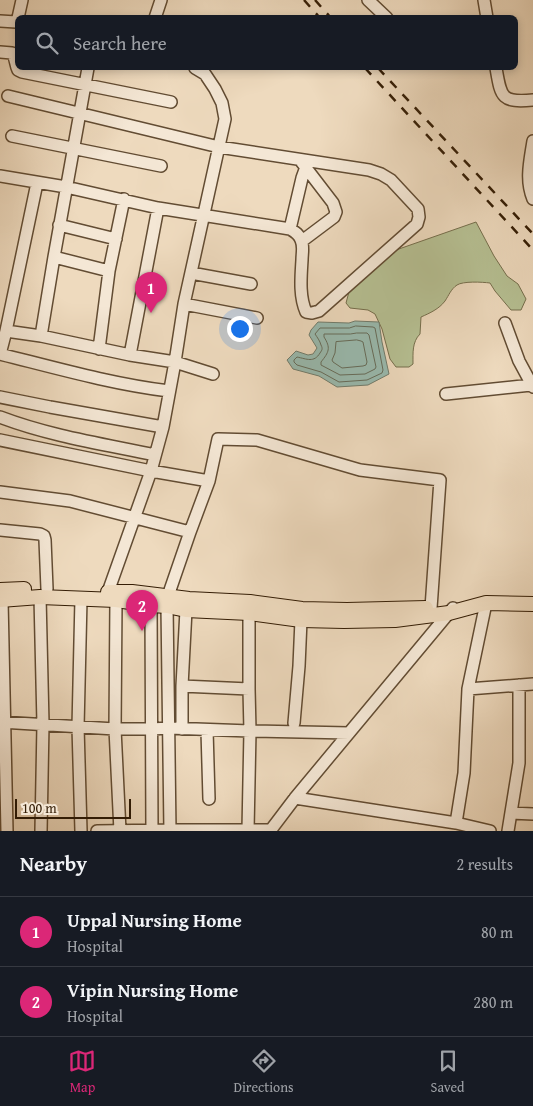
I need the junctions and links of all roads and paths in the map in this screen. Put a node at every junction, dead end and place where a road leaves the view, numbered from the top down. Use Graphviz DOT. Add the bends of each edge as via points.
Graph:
graph roads {
  1 [pos="22,0"];
  2 [pos="161,0"];
  3 [pos="368,0"];
  4 [pos="484,0"];
  5 [pos="19,15"];
  6 [pos="157,15"];
  7 [pos="384,15"];
  8 [pos="486,15"];
  9 [pos="0,21"];
  10 [pos="15,22"];
  11 [pos="0,52"];
  12 [pos="15,57"];
  13 [pos="18,70"];
  14 [pos="88,70"];
  15 [pos="199,70"];
  16 [pos="496,70"];
  17 [pos="85,84"];
  18 [pos="8,96"];
  19 [pos="533,100"];
  20 [pos="171,102"];
  21 [pos="80,112"];
  22 [pos="12,136"];
  23 [pos="533,141"];
  24 [pos="218,147"];
  25 [pos="73,148"];
  26 [pos="303,164"];
  27 [pos="161,166"];
  28 [pos="0,176"];
  29 [pos="37,183"];
  30 [pos="66,187"];
  31 [pos="533,199"];
  32 [pos="124,200"];
  33 [pos="158,208"];
  34 [pos="203,215"];
  35 [pos="59,225"];
  36 [pos="290,229"];
  37 [pos="116,239"];
  38 [pos="302,241"];
  39 [pos="54,257"];
  40 [pos="109,271"];
  41 [pos="190,273"];
  42 [pos="251,284"];
  43 [pos="184,304"];
  44 [pos="256,318"];
  45 [pos="505,323"];
  46 [pos="6,331"];
  47 [pos="41,336"];
  48 [pos="99,349"];
  49 [pos="0,354"];
  50 [pos="130,355"];
  51 [pos="175,362"];
  52 [pos="214,374"];
  53 [pos="532,386"];
  54 [pos="169,392"];
  55 [pos="446,394"];
  56 [pos="0,397"];
  57 [pos="0,417"];
  58 [pos="163,427"];
  59 [pos="0,440"];
  60 [pos="155,455"];
  61 [pos="151,470"];
  62 [pos="209,480"];
  63 [pos="0,492"];
  64 [pos="133,518"];
  65 [pos="0,530"];
  66 [pos="190,532"];
  67 [pos="43,593"];
  68 [pos="112,596"];
  69 [pos="1,597"];
  70 [pos="81,599"];
  71 [pos="167,601"];
  72 [pos="486,603"];
  73 [pos="533,604"];
  74 [pos="151,605"];
  75 [pos="431,608"];
  76 [pos="186,610"];
  77 [pos="452,610"];
  78 [pos="249,613"];
  79 [pos="301,620"];
  80 [pos="533,684"];
  81 [pos="519,685"];
  82 [pos="182,686"];
  83 [pos="249,689"];
  84 [pos="468,689"];
  85 [pos="2,722"];
  86 [pos="294,723"];
  87 [pos="42,724"];
  88 [pos="78,727"];
  89 [pos="169,728"];
  90 [pos="115,729"];
  91 [pos="152,729"];
  92 [pos="182,729"];
  93 [pos="207,730"];
  94 [pos="250,731"];
  95 [pos="349,732"];
  96 [pos="295,798"];
  97 [pos="209,799"];
  98 [pos="511,813"];
  99 [pos="533,814"];
  100 [pos="461,826"];
  101 [pos="120,830"];
  102 [pos="152,830"];
  103 [pos="170,830"];
  104 [pos="248,830"];
  105 [pos="8,831"];
  106 [pos="41,831"];
  107 [pos="81,831"];
  108 [pos="97,831"];
  109 [pos="270,831"];
  110 [pos="489,831"];
  111 [pos="508,831"];
  1 -- 5 [label="street"];
  2 -- 6 [label="street"];
  3 -- 7 [label="street"];
  4 -- 8 [label="street"];
  9 -- 10 [label="street"];
  11 -- 12 [label="street" via="12,53"];
  13 -- 17 [label="street"];
  14 -- 17 [label="street"];
  15 -- 24 [label="street" via="206,74 222,103 224,119"];
  16 -- 19 [label="street" via="499,86 507,100"];
  17 -- 20 [label="street"];
  17 -- 21 [label="street"];
  18 -- 21 [label="street"];
  21 -- 24 [label="street"];
  21 -- 25 [label="street"];
  22 -- 25 [label="street"];
  23 -- 31 [label="street" via="528,179"];
  24 -- 26 [label="street"];
  24 -- 34 [label="street"];
  25 -- 27 [label="street"];
  25 -- 30 [label="street"];
  26 -- 36 [label="street"];
  26 -- 38 [label="street" via="333,203 336,212 334,217"];
  26 -- 38 [label="street" via="381,174 418,209 419,217 417,224 319,311 312,313 306,312 301,292"];
  28 -- 29 [label="street"];
  29 -- 30 [label="street"];
  29 -- 46 [label="street"];
  30 -- 32 [label="street"];
  30 -- 35 [label="street"];
  32 -- 33 [label="street"];
  32 -- 37 [label="street"];
  33 -- 34 [label="street"];
  33 -- 50 [label="street"];
  34 -- 36 [label="street"];
  34 -- 41 [label="street"];
  35 -- 37 [label="street"];
  35 -- 39 [label="street"];
  36 -- 38 [label="street" via="298,233"];
  37 -- 40 [label="street"];
  39 -- 40 [label="street"];
  39 -- 47 [label="street"];
  40 -- 48 [label="street"];
  41 -- 42 [label="street"];
  41 -- 43 [label="street"];
  43 -- 44 [label="street"];
  43 -- 51 [label="street"];
  45 -- 53 [label="street"];
  46 -- 47 [label="street"];
  46 -- 49 [label="street"];
  47 -- 48 [label="street"];
  48 -- 50 [label="street"];
  49 -- 54 [label="street" via="110,382"];
  50 -- 51 [label="street"];
  51 -- 52 [label="street"];
  51 -- 54 [label="street"];
  53 -- 55 [label="street"];
  54 -- 58 [label="street"];
  56 -- 58 [label="street"];
  57 -- 60 [label="street" via="74,439"];
  58 -- 60 [label="street"];
  59 -- 61 [label="street"];
  60 -- 61 [label="street"];
  61 -- 62 [label="street"];
  61 -- 64 [label="street"];
  62 -- 66 [label="street"];
  62 -- 75 [label="street" via="218,439 256,440 360,470 440,480"];
  63 -- 64 [label="street" via="70,501"];
  64 -- 66 [label="street"];
  64 -- 68 [label="street"];
  65 -- 67 [label="street" via="44,536"];
  66 -- 71 [label="street"];
  67 -- 68 [label="main road"];
  67 -- 69 [label="main road"];
  67 -- 70 [label="main road"];
  67 -- 87 [label="street"];
  68 -- 70 [label="main road"];
  68 -- 71 [label="main road" via="132,592"];
  68 -- 74 [label="main road"];
  68 -- 90 [label="street"];
  69 -- 85 [label="street"];
  70 -- 88 [label="street"];
  71 -- 74 [label="main road"];
  71 -- 75 [label="main road" via="250,602 302,609"];
  71 -- 76 [label="main road"];
  71 -- 89 [label="street"];
  72 -- 73 [label="main road"];
  72 -- 77 [label="main road"];
  72 -- 84 [label="street"];
  74 -- 91 [label="street"];
  75 -- 77 [label="main road"];
  76 -- 78 [label="main road"];
  76 -- 82 [label="street"];
  77 -- 79 [label="main road" via="395,620"];
  77 -- 95 [label="street"];
  78 -- 79 [label="main road"];
  78 -- 83 [label="street"];
  79 -- 86 [label="street"];
  80 -- 81 [label="street"];
  81 -- 84 [label="street"];
  81 -- 98 [label="street" via="519,763"];
  82 -- 83 [label="street"];
  82 -- 92 [label="street"];
  83 -- 94 [label="street"];
  84 -- 100 [label="street"];
  85 -- 87 [label="street"];
  85 -- 105 [label="street"];
  87 -- 88 [label="street"];
  87 -- 106 [label="street"];
  88 -- 90 [label="street"];
  88 -- 107 [label="street"];
  89 -- 91 [label="street"];
  89 -- 92 [label="street"];
  89 -- 103 [label="street"];
  90 -- 91 [label="street"];
  90 -- 101 [label="street"];
  91 -- 102 [label="street"];
  92 -- 93 [label="street"];
  93 -- 94 [label="street"];
  93 -- 97 [label="street"];
  94 -- 95 [label="street"];
  94 -- 104 [label="street"];
  95 -- 96 [label="street"];
  96 -- 100 [label="street"];
  96 -- 109 [label="street"];
  98 -- 99 [label="street"];
  98 -- 111 [label="street"];
  100 -- 110 [label="street"];
  101 -- 102 [label="street"];
  101 -- 108 [label="street"];
  102 -- 103 [label="street"];
  103 -- 104 [label="street"];
  104 -- 109 [label="street"];
}
